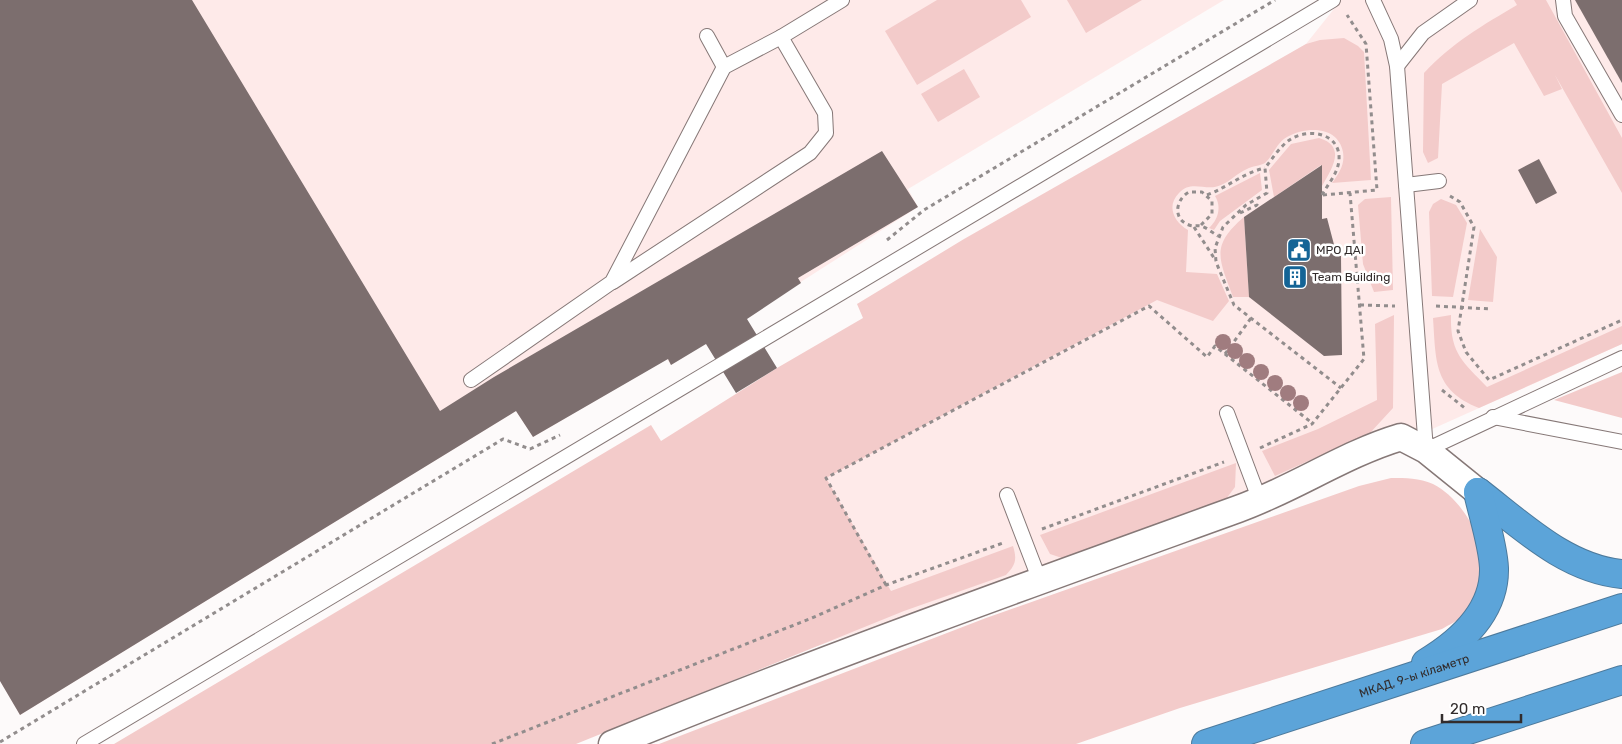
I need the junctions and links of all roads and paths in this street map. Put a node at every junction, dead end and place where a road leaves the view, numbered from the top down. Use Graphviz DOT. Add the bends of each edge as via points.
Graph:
graph roads {
  1 [pos="842,0"];
  2 [pos="1275,0"];
  3 [pos="1372,0"];
  4 [pos="1470,0"];
  5 [pos="1563,0"];
  6 [pos="1337,4"];
  7 [pos="707,36"];
  8 [pos="781,37"];
  9 [pos="1397,66"];
  10 [pos="724,67"];
  11 [pos="1622,115"];
  12 [pos="1265,168"];
  13 [pos="1439,181"];
  14 [pos="1406,185"];
  15 [pos="1350,193"];
  16 [pos="1207,195"];
  17 [pos="1446,195"];
  18 [pos="1259,207"];
  19 [pos="1240,213"];
  20 [pos="1201,225"];
  21 [pos="1194,226"];
  22 [pos="1218,236"];
  23 [pos="879,246"];
  24 [pos="1216,262"];
  25 [pos="612,282"];
  26 [pos="1435,306"];
  27 [pos="1461,308"];
  28 [pos="1492,309"];
  29 [pos="1251,318"];
  30 [pos="1622,320"];
  31 [pos="1225,354"];
  32 [pos="1622,358"];
  33 [pos="471,380"];
  34 [pos="1341,388"];
  35 [pos="1440,388"];
  36 [pos="1472,412"];
  37 [pos="1227,413"];
  38 [pos="1493,417"];
  39 [pos="1312,424"];
  40 [pos="565,432"];
  41 [pos="1622,442"];
  42 [pos="1426,450"];
  43 [pos="1245,455"];
  44 [pos="1478,492"];
  45 [pos="1007,495"];
  46 [pos="1260,501"];
  47 [pos="1022,536"];
  48 [pos="1622,574"];
  49 [pos="1040,581"];
  50 [pos="886,585"];
  51 [pos="1622,608"];
  52 [pos="1622,680"];
  53 [pos="1393,682"];
  54 [pos="0,742"];
  55 [pos="84,744"];
  56 [pos="492,744"];
  57 [pos="612,744"];
  58 [pos="1206,744"];
  59 [pos="1425,744"];
  1 -- 8 [label="lane"];
  2 -- 23 [label="path" via="924,210"];
  3 -- 9 [label="lane" via="1391,40"];
  4 -- 9 [label="lane" via="1422,33"];
  5 -- 11 [label="lane" via="1565,16"];
  6 -- 15 [label="path" via="1366,44 1377,190"];
  6 -- 55 [label="lane"];
  7 -- 10 [label="lane"];
  8 -- 10 [label="lane"];
  8 -- 25 [label="lane" via="825,113 826,133 810,153"];
  9 -- 14 [label="lane"];
  10 -- 25 [label="lane"];
  12 -- 15 [label="path" via="1289,140 1319,133 1336,143 1339,159 1338,168 1322,195"];
  12 -- 16 [label="path" via="1249,172 1224,189"];
  12 -- 19 [label="path" via="1267,193 1246,205"];
  13 -- 14 [label="lane"];
  14 -- 42 [label="lane"];
  15 -- 34 [label="path" via="1364,359"];
  16 -- 20 [label="path" via="1212,201 1212,214"];
  16 -- 21 [label="path" via="1189,192 1179,201 1179,217"];
  17 -- 27 [label="path" via="1460,202 1474,227"];
  18 -- 19 [label="path" via="1257,204"];
  19 -- 22 [label="path" via="1223,227"];
  20 -- 21 [label="path"];
  20 -- 22 [label="path"];
  21 -- 24 [label="path"];
  22 -- 24 [label="path"];
  24 -- 29 [label="path" via="1234,305"];
  25 -- 33 [label="lane"];
  26 -- 27 [label="path"];
  27 -- 28 [label="path"];
  27 -- 30 [label="path" via="1458,331 1466,352 1489,380"];
  29 -- 31 [label="path"];
  29 -- 34 [label="path"];
  31 -- 39 [label="path"];
  31 -- 50 [label="path" via="1214,346 1207,357 1149,306 826,478"];
  32 -- 38 [label="lane"];
  34 -- 39 [label="path"];
  35 -- 36 [label="path"];
  37 -- 43 [label="lane"];
  38 -- 41 [label="lane"];
  38 -- 42 [label="lane"];
  39 -- 43 [label="path"];
  40 -- 54 [label="path" via="530,449 503,439"];
  42 -- 44 [label="street"];
  42 -- 46 [label="street" via="1401,436 1382,442"];
  43 -- 46 [label="lane"];
  43 -- 47 [label="path"];
  44 -- 48 [label="highway" via="1549,546 1588,567"];
  44 -- 53 [label="highway" via="1494,567 1491,595 1485,609 1444,652"];
  45 -- 47 [label="lane"];
  46 -- 49 [label="street"];
  47 -- 49 [label="lane"];
  47 -- 50 [label="path"];
  49 -- 57 [label="street" via="738,692"];
  50 -- 56 [label="path" via="812,618"];
  51 -- 53 [label="highway, МКАД, 9-ы кіламетр"];
  52 -- 59 [label="highway"];
  53 -- 58 [label="highway, МКАД, 9-ы кіламетр"];
}
